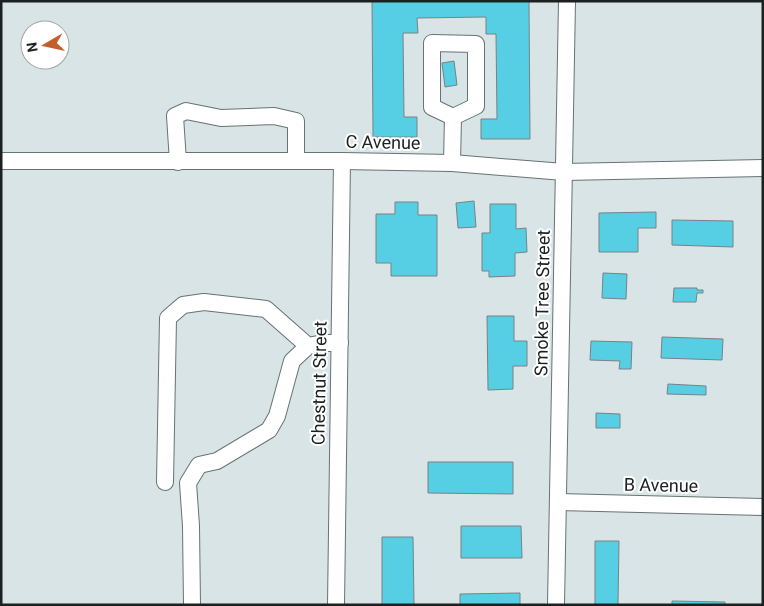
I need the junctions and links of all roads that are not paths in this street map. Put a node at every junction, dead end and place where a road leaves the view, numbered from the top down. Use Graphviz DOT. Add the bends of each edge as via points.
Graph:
graph roads {
  1 [pos="567,1"];
  2 [pos="453,117"];
  3 [pos="1,161"];
  4 [pos="296,161"];
  5 [pos="342,161"];
  6 [pos="178,162"];
  7 [pos="452,163"];
  8 [pos="763,168"];
  9 [pos="564,172"];
  10 [pos="340,343"];
  11 [pos="308,346"];
  12 [pos="165,482"];
  13 [pos="558,502"];
  14 [pos="763,507"];
  15 [pos="192,605"];
  16 [pos="336,605"];
  17 [pos="556,605"];
  1 -- 9 [label="street, Smoke Tree Street"];
  2 -- 2 [label="street" via="432,108 432,43 476,44 476,106"];
  2 -- 7 [label="street"];
  3 -- 6 [label="street, C Avenue"];
  4 -- 5 [label="street, C Avenue"];
  4 -- 6 [label="street, C Avenue"];
  4 -- 6 [label="street" via="296,121 274,116 221,118 186,111 175,116"];
  5 -- 7 [label="street, C Avenue"];
  5 -- 10 [label="street, Chestnut Street"];
  7 -- 9 [label="street, C Avenue"];
  8 -- 9 [label="street, C Avenue"];
  9 -- 13 [label="street, Smoke Tree Street"];
  10 -- 11 [label="street"];
  10 -- 16 [label="street, Chestnut Street"];
  11 -- 12 [label="street" via="266,309 204,302 182,305 168,318"];
  11 -- 15 [label="street" via="292,362 277,416 269,430 217,461 199,465 188,483"];
  13 -- 14 [label="street, B Avenue"];
  13 -- 17 [label="street, Smoke Tree Street"];
}
